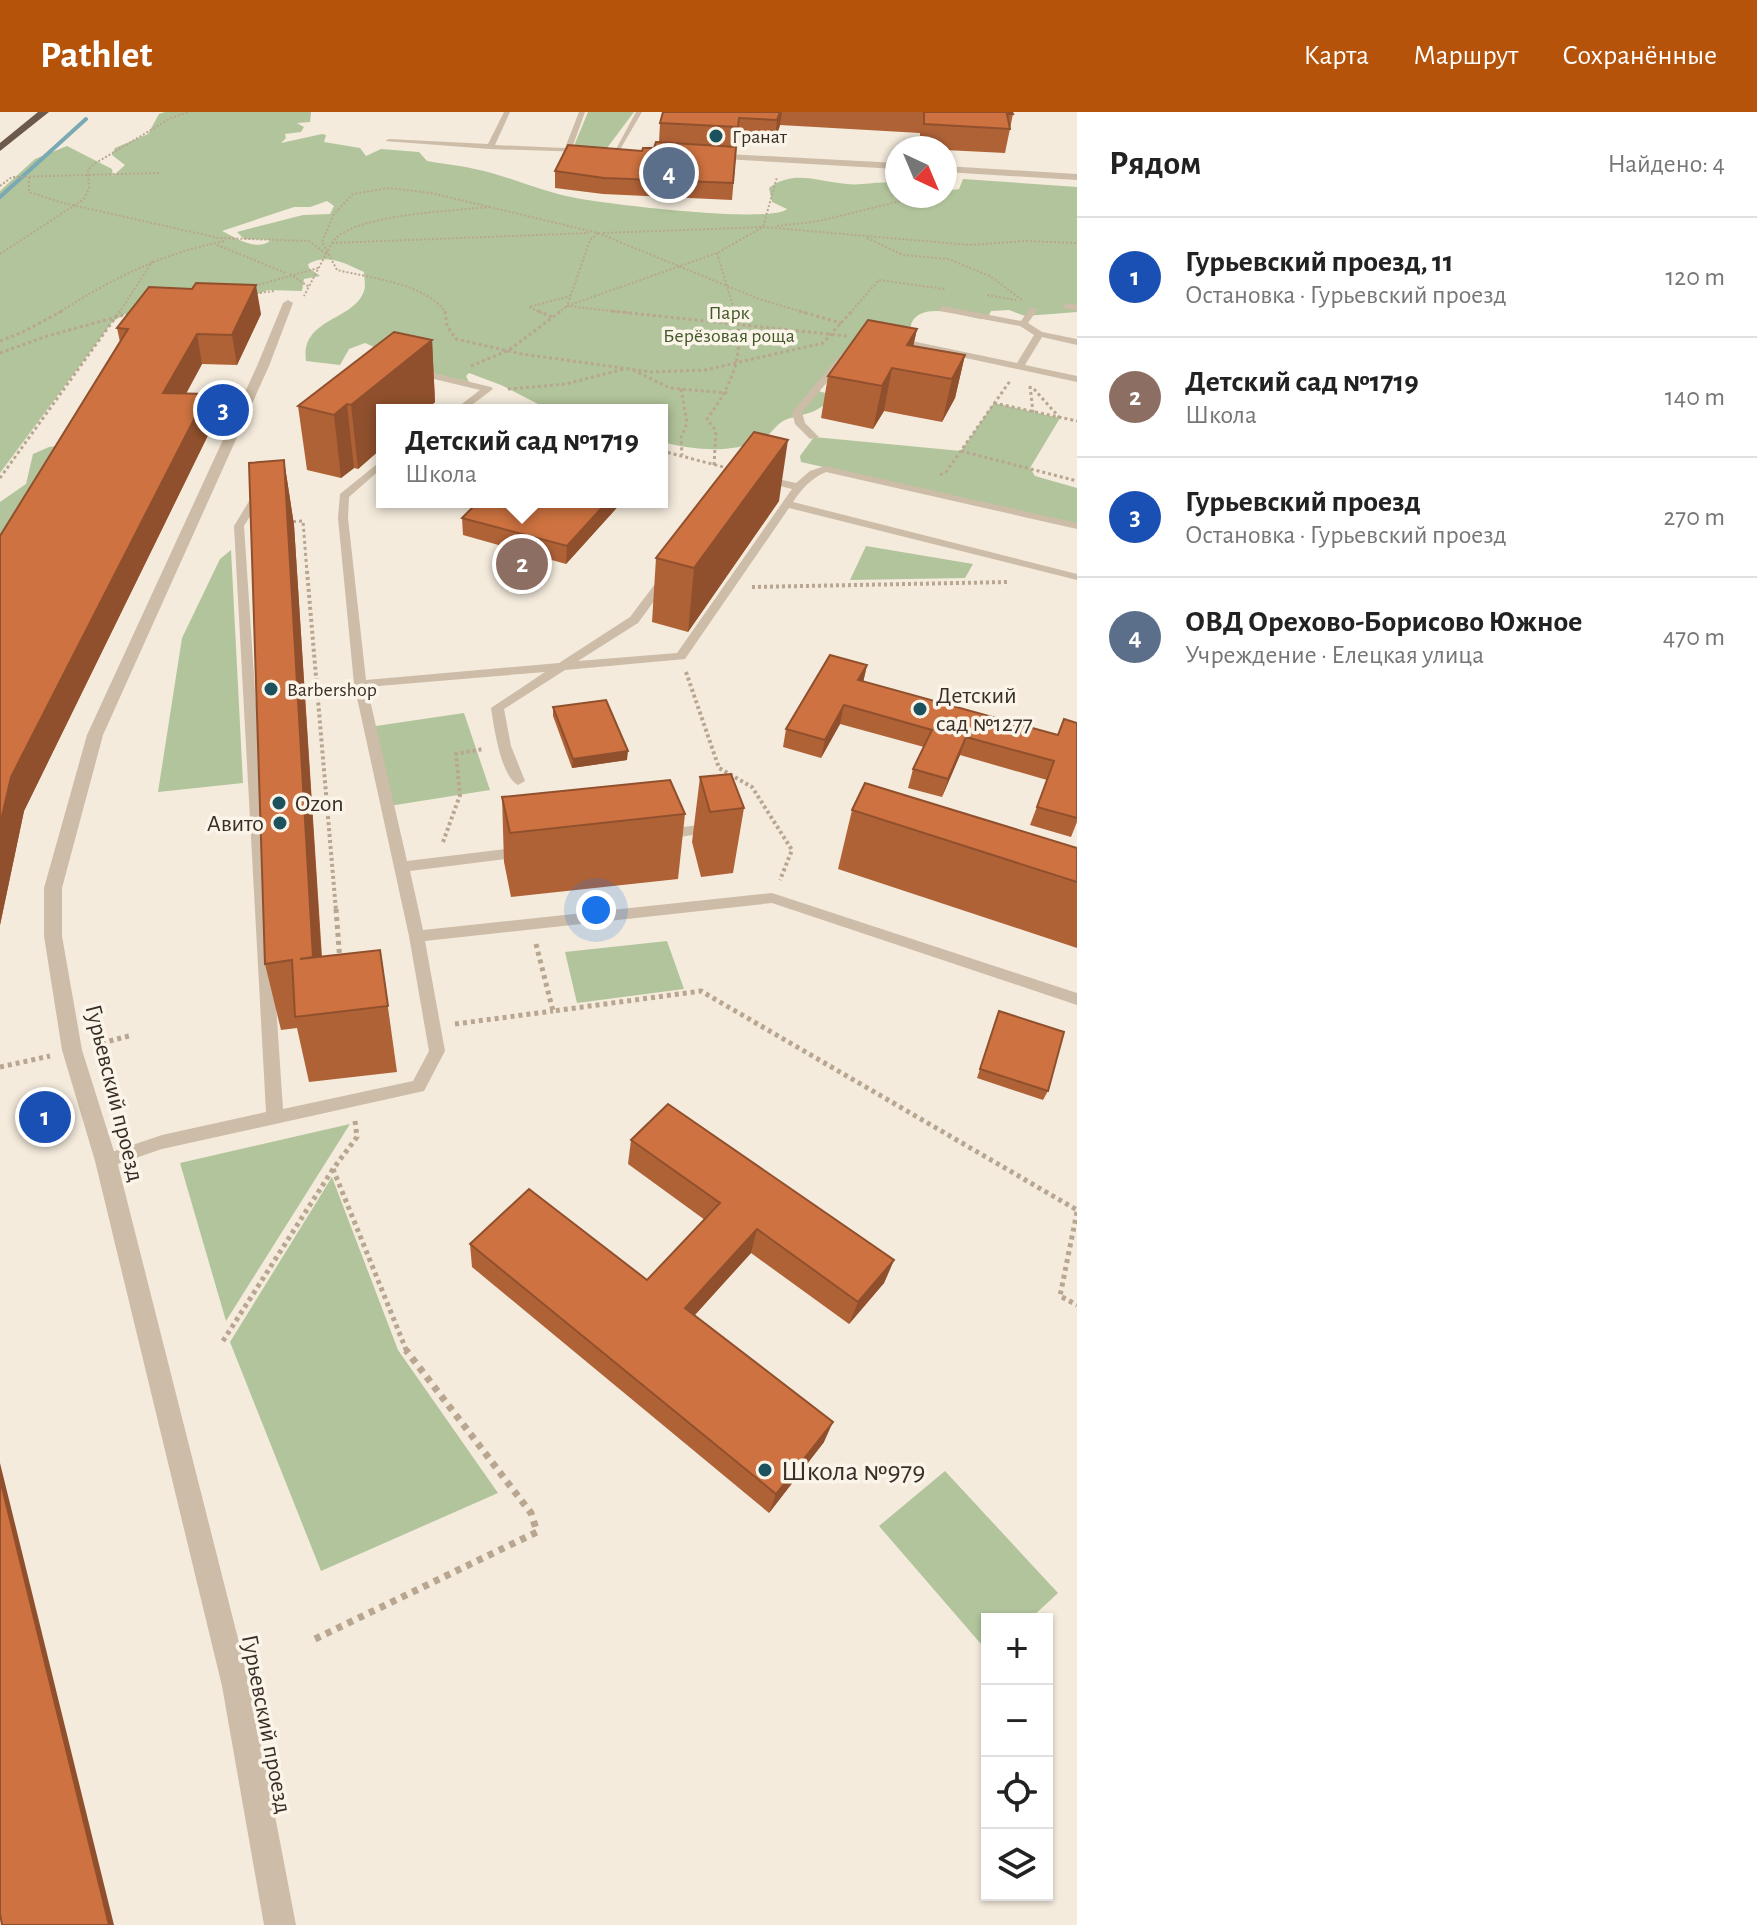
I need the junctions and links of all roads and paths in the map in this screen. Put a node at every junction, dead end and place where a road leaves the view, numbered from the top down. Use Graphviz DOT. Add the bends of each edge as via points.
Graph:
graph roads {
  1 [pos="44,112"];
  2 [pos="189,112"];
  3 [pos="499,112"];
  4 [pos="507,112"];
  5 [pos="582,112"];
  6 [pos="639,112"];
  7 [pos="389,141"];
  8 [pos="490,147"];
  9 [pos="0,148"];
  10 [pos="567,151"];
  11 [pos="618,151"];
  12 [pos="633,152"];
  13 [pos="693,155"];
  14 [pos="885,165"];
  15 [pos="779,170"];
  16 [pos="957,170"];
  17 [pos="160,173"];
  18 [pos="29,177"];
  19 [pos="88,177"];
  20 [pos="1077,177"];
  21 [pos="0,186"];
  22 [pos="71,205"];
  23 [pos="885,205"];
  24 [pos="494,206"];
  25 [pos="763,227"];
  26 [pos="195,233"];
  27 [pos="598,233"];
  28 [pos="863,236"];
  29 [pos="233,240"];
  30 [pos="214,243"];
  31 [pos="332,243"];
  32 [pos="1077,243"];
  33 [pos="717,253"];
  34 [pos="0,254"];
  35 [pos="326,254"];
  36 [pos="154,259"];
  37 [pos="681,266"];
  38 [pos="319,267"];
  39 [pos="267,269"];
  40 [pos="286,273"];
  41 [pos="292,275"];
  42 [pos="309,287"];
  43 [pos="727,287"];
  44 [pos="238,290"];
  45 [pos="951,290"];
  46 [pos="980,294"];
  47 [pos="249,295"];
  48 [pos="293,295"];
  49 [pos="571,296"];
  50 [pos="567,306"];
  51 [pos="943,309"];
  52 [pos="1033,310"];
  53 [pos="132,313"];
  54 [pos="117,316"];
  55 [pos="552,317"];
  56 [pos="841,323"];
  57 [pos="1023,324"];
  58 [pos="738,325"];
  59 [pos="1039,334"];
  60 [pos="831,335"];
  61 [pos="0,341"];
  62 [pos="1077,342"];
  63 [pos="860,343"];
  64 [pos="509,350"];
  65 [pos="887,352"];
  66 [pos="0,353"];
  67 [pos="741,362"];
  68 [pos="1019,367"];
  69 [pos="629,368"];
  70 [pos="395,370"];
  71 [pos="423,372"];
  72 [pos="1077,379"];
  73 [pos="1030,385"];
  74 [pos="488,389"];
  75 [pos="681,389"];
  76 [pos="727,393"];
  77 [pos="994,403"];
  78 [pos="467,404"];
  79 [pos="1060,418"];
  80 [pos="1077,421"];
  81 [pos="814,437"];
  82 [pos="961,451"];
  83 [pos="668,452"];
  84 [pos="682,455"];
  85 [pos="714,465"];
  86 [pos="376,468"];
  87 [pos="934,477"];
  88 [pos="0,478"];
  89 [pos="750,479"];
  90 [pos="1077,481"];
  91 [pos="798,487"];
  92 [pos="261,490"];
  93 [pos="786,504"];
  94 [pos="239,526"];
  95 [pos="1077,526"];
  96 [pos="671,571"];
  97 [pos="1077,577"];
  98 [pos="1023,582"];
  99 [pos="728,587"];
  100 [pos="681,656"];
  101 [pos="560,665"];
  102 [pos="360,684"];
  103 [pos="504,746"];
  104 [pos="518,781"];
  105 [pos="715,828"];
  106 [pos="653,836"];
  107 [pos="544,849"];
  108 [pos="435,863"];
  109 [pos="402,867"];
  110 [pos="772,898"];
  111 [pos="530,924"];
  112 [pos="417,936"];
  113 [pos="342,975"];
  114 [pos="1077,999"];
  115 [pos="553,1011"];
  116 [pos="433,1027"];
  117 [pos="17,1064"];
  118 [pos="0,1067"];
  119 [pos="353,1101"];
  120 [pos="275,1118"];
  121 [pos="106,1161"];
  122 [pos="333,1169"];
  123 [pos="1077,1211"];
  124 [pos="1077,1305"];
  125 [pos="223,1341"];
  126 [pos="315,1639"];
  127 [pos="280,1925"];
  1 -- 9 [label="highway"];
  2 -- 19 [label="path" via="94,164"];
  3 -- 4 [label="lane"];
  4 -- 8 [label="lane"];
  5 -- 10 [label="lane"];
  6 -- 11 [label="lane"];
  7 -- 8 [label="lane"];
  8 -- 10 [label="lane"];
  10 -- 11 [label="lane"];
  11 -- 12 [label="street"];
  13 -- 14 [label="street"];
  15 -- 25 [label="path"];
  16 -- 20 [label="street"];
  17 -- 19 [label="path"];
  18 -- 19 [label="path"];
  18 -- 21 [label="path" via="12,177"];
  18 -- 22 [label="path" via="33,196"];
  19 -- 22 [label="path" via="84,199"];
  22 -- 26 [label="path"];
  22 -- 34 [label="path"];
  23 -- 25 [label="path" via="819,221"];
  24 -- 27 [label="path"];
  24 -- 31 [label="path" via="372,224 337,235"];
  24 -- 35 [label="path" via="389,188 353,194 327,226 322,242"];
  25 -- 27 [label="path"];
  25 -- 28 [label="path"];
  25 -- 33 [label="path"];
  26 -- 29 [label="path"];
  26 -- 30 [label="path"];
  27 -- 31 [label="path"];
  27 -- 37 [label="path"];
  27 -- 49 [label="path" via="590,240"];
  28 -- 32 [label="path" via="970,245"];
  28 -- 46 [label="path" via="903,255 948,259 990,276 1023,301"];
  29 -- 30 [label="path"];
  29 -- 35 [label="path" via="309,241"];
  30 -- 36 [label="path"];
  30 -- 40 [label="path"];
  31 -- 35 [label="path"];
  33 -- 37 [label="path"];
  33 -- 43 [label="path"];
  35 -- 38 [label="path"];
  35 -- 64 [label="path" via="337,270 391,283 443,307 456,339"];
  36 -- 54 [label="path"];
  36 -- 61 [label="path" via="32,330"];
  37 -- 43 [label="path"];
  37 -- 50 [label="path"];
  38 -- 41 [label="path"];
  38 -- 42 [label="path"];
  39 -- 40 [label="path"];
  40 -- 41 [label="path"];
  41 -- 42 [label="path"];
  41 -- 44 [label="path"];
  42 -- 48 [label="path"];
  43 -- 56 [label="path"];
  43 -- 58 [label="path"];
  45 -- 56 [label="path" via="879,280"];
  47 -- 48 [label="path"];
  48 -- 121 [label="street, Гурьевский проезд" via="95,735 53,888 53,936 72,1050"];
  49 -- 50 [label="path"];
  49 -- 55 [label="path" via="529,307"];
  50 -- 55 [label="path"];
  50 -- 58 [label="path"];
  51 -- 57 [label="lane"];
  52 -- 57 [label="lane"];
  53 -- 54 [label="path"];
  54 -- 66 [label="path"];
  54 -- 88 [label="path"];
  55 -- 64 [label="path"];
  56 -- 60 [label="path"];
  57 -- 59 [label="lane"];
  58 -- 60 [label="path"];
  58 -- 67 [label="path"];
  59 -- 62 [label="lane"];
  59 -- 68 [label="lane"];
  60 -- 63 [label="path"];
  60 -- 67 [label="path" via="823,343"];
  63 -- 81 [label="lane" via="797,412 800,424"];
  64 -- 69 [label="path"];
  64 -- 71 [label="path" via="465,369"];
  65 -- 68 [label="lane" via="902,355 907,343"];
  67 -- 69 [label="path" via="705,370"];
  67 -- 76 [label="path"];
  68 -- 72 [label="lane"];
  68 -- 77 [label="path"];
  69 -- 74 [label="path" via="526,389"];
  69 -- 75 [label="path"];
  70 -- 71 [label="lane"];
  71 -- 74 [label="lane"];
  73 -- 79 [label="path"];
  74 -- 78 [label="lane"];
  75 -- 76 [label="path"];
  75 -- 84 [label="path" via="687,423"];
  76 -- 85 [label="path" via="707,419 716,431"];
  77 -- 79 [label="path"];
  77 -- 82 [label="path"];
  79 -- 80 [label="path"];
  82 -- 87 [label="path" via="946,472"];
  82 -- 90 [label="path"];
  83 -- 84 [label="path"];
  84 -- 85 [label="path"];
  85 -- 89 [label="path"];
  86 -- 102 [label="lane" via="344,496"];
  89 -- 91 [label="lane"];
  91 -- 93 [label="lane"];
  91 -- 95 [label="lane" via="825,469"];
  92 -- 94 [label="lane"];
  93 -- 97 [label="lane"];
  93 -- 99 [label="lane"];
  94 -- 113 [label="path" via="303,521"];
  94 -- 120 [label="lane"];
  96 -- 101 [label="lane" via="634,620"];
  98 -- 99 [label="path"];
  99 -- 100 [label="lane"];
  100 -- 101 [label="lane"];
  100 -- 110 [label="path" via="719,768 752,787 792,850"];
  101 -- 102 [label="lane"];
  101 -- 103 [label="lane" via="497,708"];
  102 -- 109 [label="lane"];
  103 -- 104 [label="lane"];
  103 -- 108 [label="path" via="456,754 460,795"];
  105 -- 106 [label="lane"];
  107 -- 108 [label="lane"];
  108 -- 109 [label="lane"];
  109 -- 112 [label="lane"];
  110 -- 111 [label="lane"];
  110 -- 114 [label="lane"];
  111 -- 112 [label="lane"];
  111 -- 115 [label="path"];
  112 -- 116 [label="lane"];
  115 -- 116 [label="path"];
  115 -- 123 [label="path" via="701,991"];
  116 -- 119 [label="lane" via="437,1051 418,1086"];
  117 -- 118 [label="path"];
  119 -- 120 [label="lane"];
  119 -- 122 [label="path" via="357,1137"];
  120 -- 121 [label="lane" via="162,1142"];
  121 -- 127 [label="street, Гурьевский проезд" via="236,1686"];
  122 -- 125 [label="path"];
  122 -- 126 [label="path" via="404,1348 531,1513 537,1532"];
  123 -- 124 [label="path" via="1060,1296"];
}
